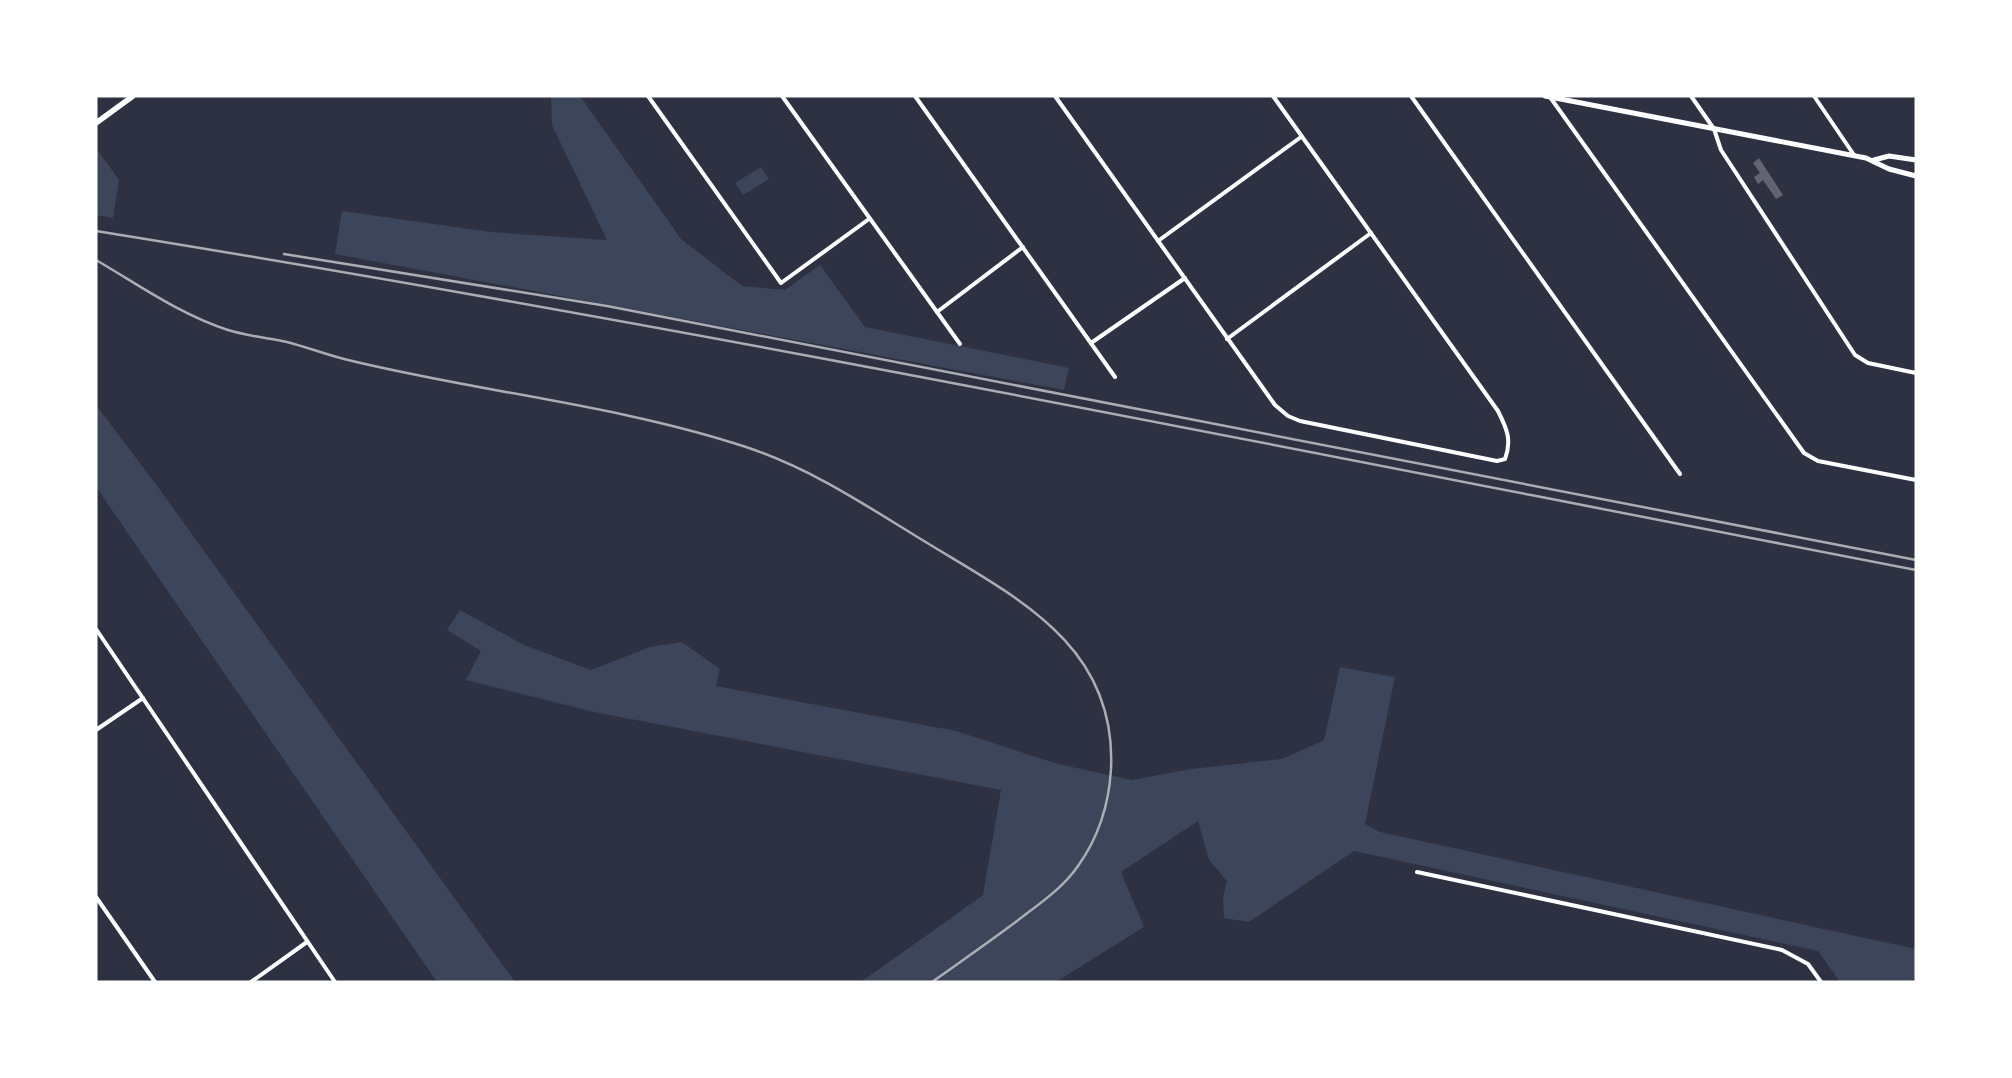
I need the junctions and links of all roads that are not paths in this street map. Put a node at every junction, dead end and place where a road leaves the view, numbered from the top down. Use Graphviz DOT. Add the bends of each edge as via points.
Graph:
graph roads {
  1 [pos="133,96"];
  2 [pos="648,96"];
  3 [pos="782,96"];
  4 [pos="915,96"];
  5 [pos="1055,96"];
  6 [pos="1273,96"];
  7 [pos="1411,96"];
  8 [pos="1691,96"];
  9 [pos="1814,96"];
  10 [pos="1548,97"];
  11 [pos="96,123"];
  12 [pos="1714,129"];
  13 [pos="1301,137"];
  14 [pos="1854,155"];
  15 [pos="1874,160"];
  16 [pos="1916,160"];
  17 [pos="1916,176"];
  18 [pos="869,219"];
  19 [pos="1371,233"];
  20 [pos="1158,241"];
  21 [pos="1023,247"];
  22 [pos="1184,278"];
  23 [pos="937,312"];
  24 [pos="1227,339"];
  25 [pos="1091,343"];
  26 [pos="960,344"];
  27 [pos="1916,373"];
  28 [pos="1115,377"];
  29 [pos="1680,474"];
  30 [pos="1916,480"];
  31 [pos="96,629"];
  32 [pos="143,698"];
  33 [pos="96,730"];
  34 [pos="1417,872"];
  35 [pos="96,897"];
  36 [pos="308,942"];
  37 [pos="155,982"];
  38 [pos="251,982"];
  39 [pos="335,982"];
  40 [pos="1821,982"];
  1 -- 11 [label="main road"];
  2 -- 18 [label="street" via="781,283"];
  3 -- 18 [label="street"];
  4 -- 21 [label="street"];
  5 -- 20 [label="street"];
  6 -- 13 [label="street"];
  7 -- 29 [label="street"];
  8 -- 12 [label="street"];
  9 -- 14 [label="street"];
  10 -- 12 [label="street"];
  10 -- 30 [label="street" via="1802,450 1812,458"];
  12 -- 14 [label="street"];
  12 -- 27 [label="street" via="1721,150 1852,352 1868,363"];
  13 -- 19 [label="street"];
  13 -- 20 [label="street"];
  14 -- 15 [label="street"];
  15 -- 16 [label="street" via="1888,156"];
  15 -- 17 [label="street" via="1889,169"];
  18 -- 23 [label="street"];
  19 -- 24 [label="street"];
  19 -- 24 [label="street" via="1498,411 1508,432 1510,446 1505,459 1489,459 1288,416 1275,405"];
  20 -- 22 [label="street"];
  21 -- 23 [label="street"];
  21 -- 25 [label="street"];
  22 -- 24 [label="street"];
  22 -- 25 [label="street"];
  23 -- 26 [label="street"];
  25 -- 28 [label="street"];
  31 -- 32 [label="street"];
  32 -- 33 [label="street"];
  32 -- 36 [label="street"];
  34 -- 40 [label="street" via="1782,950 1808,964"];
  35 -- 37 [label="street"];
  36 -- 38 [label="street"];
  36 -- 39 [label="street"];
}
